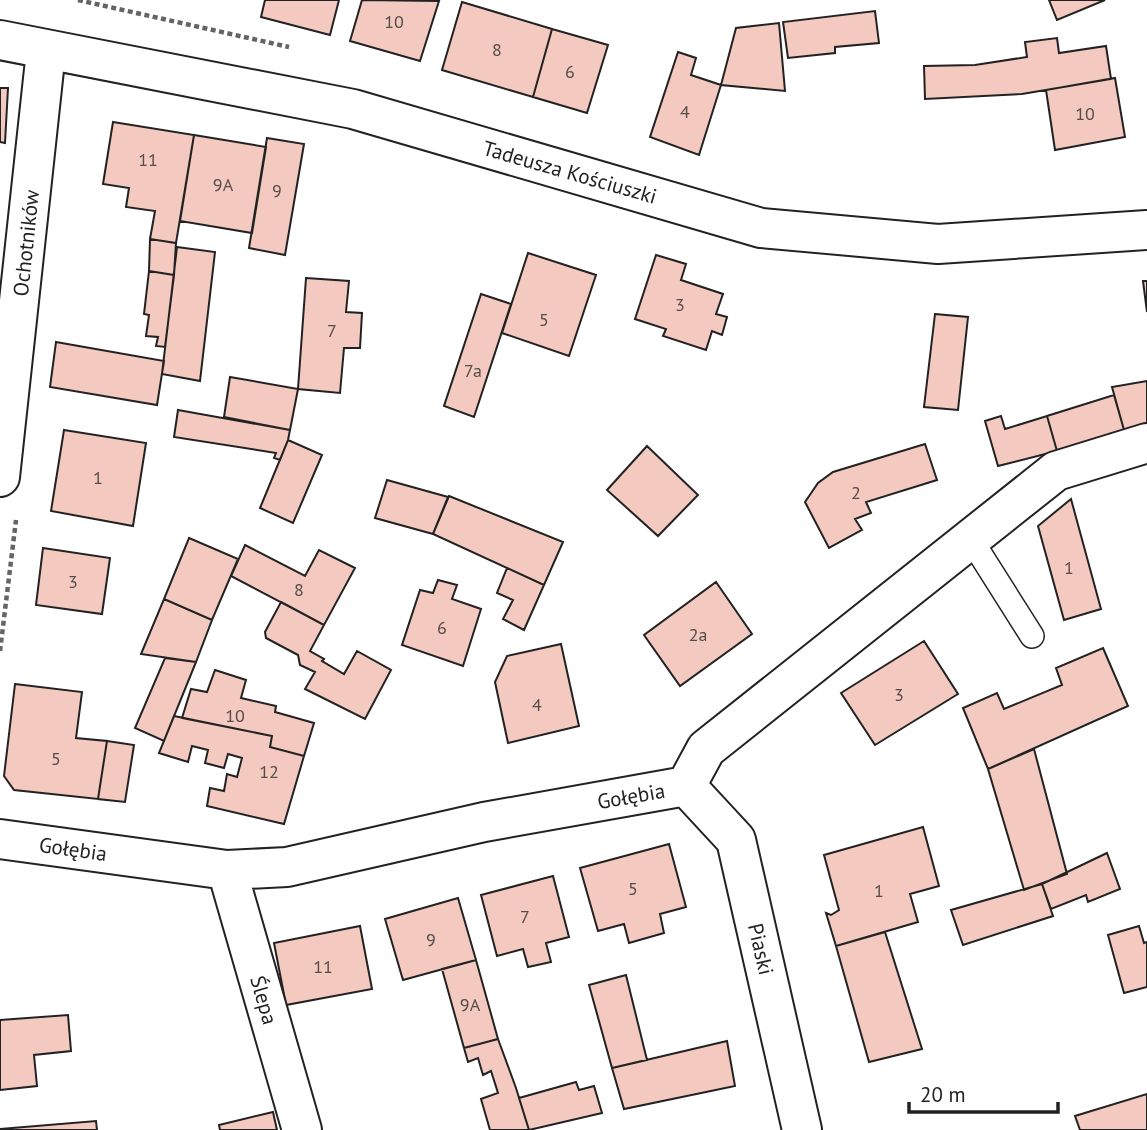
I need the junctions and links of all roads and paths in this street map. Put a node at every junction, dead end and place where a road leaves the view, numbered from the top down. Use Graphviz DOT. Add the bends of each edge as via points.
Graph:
graph roads {
  1 [pos="78,0"];
  2 [pos="0,40"];
  3 [pos="300,50"];
  4 [pos="46,51"];
  5 [pos="1147,230"];
  6 [pos="1147,443"];
  7 [pos="0,477"];
  8 [pos="17,512"];
  9 [pos="970,538"];
  10 [pos="1032,636"];
  11 [pos="0,651"];
  12 [pos="686,786"];
  13 [pos="0,839"];
  14 [pos="227,870"];
  15 [pos="302,1130"];
  16 [pos="803,1130"];
  1 -- 3 [label="path"];
  2 -- 4 [label="street, Tadeusza Kościuszki"];
  4 -- 5 [label="street, Tadeusza Kościuszki" via="353,109 761,228 938,244"];
  4 -- 7 [label="street, Ochotników"];
  6 -- 9 [label="street, Gołębia" via="1056,471"];
  8 -- 11 [label="path"];
  9 -- 10 [label="lane"];
  9 -- 12 [label="street, Gołębia" via="706,748"];
  12 -- 14 [label="street, Gołębia" via="484,822 287,867"];
  12 -- 16 [label="street, Piaski" via="736,840"];
  13 -- 14 [label="street, Gołębia"];
  14 -- 15 [label="street, Ślepa"];
}
